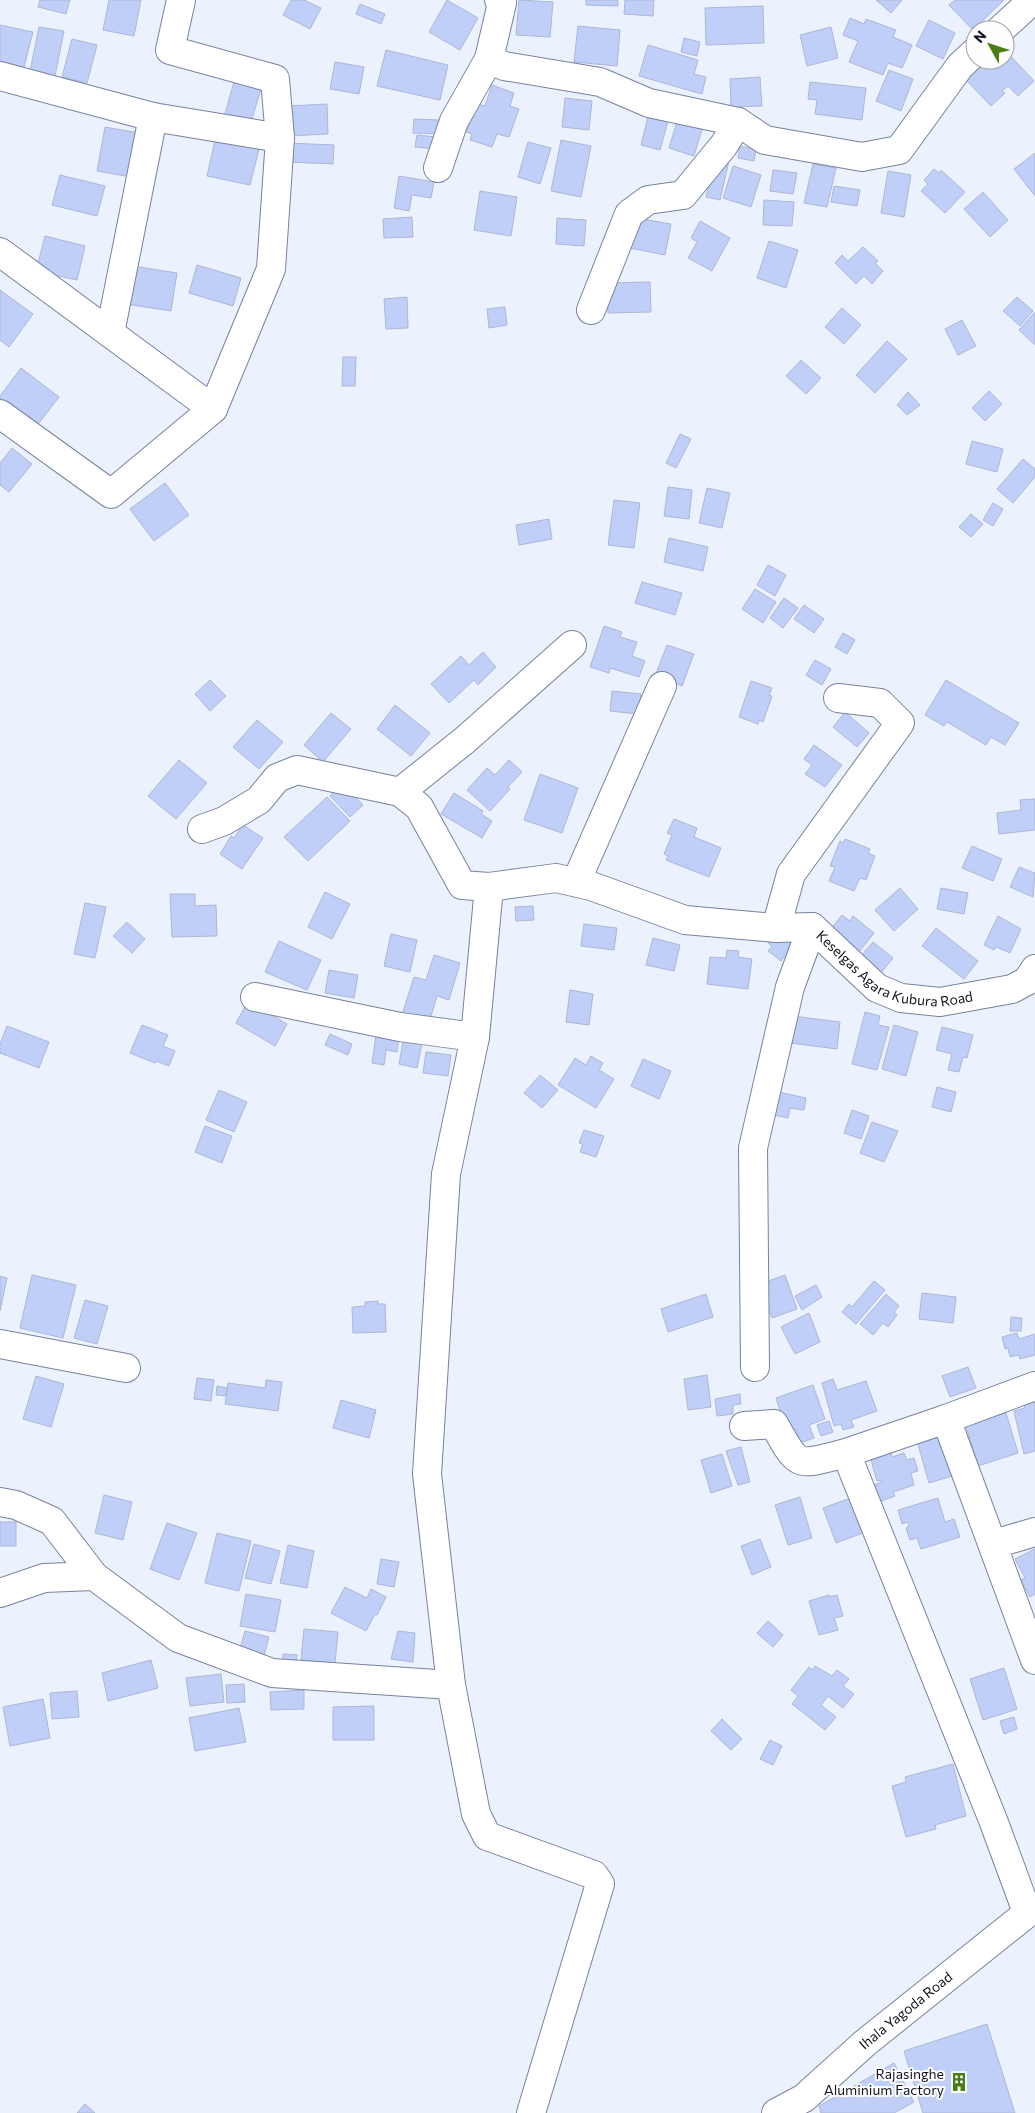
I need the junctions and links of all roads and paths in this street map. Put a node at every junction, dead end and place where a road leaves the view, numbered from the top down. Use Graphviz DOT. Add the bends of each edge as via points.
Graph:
graph roads {
  1 [pos="181,0"];
  2 [pos="499,0"];
  3 [pos="1033,0"];
  4 [pos="1011,20"];
  5 [pos="489,60"];
  6 [pos="965,61"];
  7 [pos="0,76"];
  8 [pos="153,116"];
  9 [pos="738,122"];
  10 [pos="280,138"];
  11 [pos="438,168"];
  12 [pos="0,252"];
  13 [pos="591,310"];
  14 [pos="110,333"];
  15 [pos="213,409"];
  16 [pos="0,414"];
  17 [pos="572,645"];
  18 [pos="662,686"];
  19 [pos="838,698"];
  20 [pos="400,792"];
  21 [pos="202,829"];
  22 [pos="576,882"];
  23 [pos="489,888"];
  24 [pos="812,927"];
  25 [pos="776,928"];
  26 [pos="1035,968"];
  27 [pos="255,997"];
  28 [pos="475,1037"];
  29 [pos="0,1344"];
  30 [pos="755,1367"];
  31 [pos="126,1368"];
  32 [pos="1035,1386"];
  33 [pos="946,1419"];
  34 [pos="744,1426"];
  35 [pos="846,1453"];
  36 [pos="0,1502"];
  37 [pos="1035,1532"];
  38 [pos="994,1544"];
  39 [pos="94,1576"];
  40 [pos="0,1593"];
  41 [pos="1035,1660"];
  42 [pos="451,1685"];
  43 [pos="1031,1910"];
  44 [pos="806,2106"];
  45 [pos="531,2113"];
  46 [pos="776,2113"];
  1 -- 10 [label="street" via="170,50 275,79"];
  2 -- 5 [label="street" via="502,3"];
  3 -- 4 [label="street"];
  5 -- 9 [label="street" via="504,66 600,82 649,103"];
  5 -- 11 [label="street" via="454,121"];
  6 -- 9 [label="street" via="899,150 862,157 765,140"];
  7 -- 8 [label="street"];
  8 -- 10 [label="street"];
  8 -- 14 [label="street"];
  9 -- 13 [label="street" via="724,145 683,195 648,200 629,214"];
  10 -- 15 [label="street" via="271,269"];
  12 -- 14 [label="street"];
  14 -- 15 [label="street"];
  15 -- 16 [label="street" via="111,494"];
  17 -- 20 [label="street" via="465,740"];
  18 -- 22 [label="street"];
  19 -- 25 [label="street" via="880,703 900,723 791,874"];
  20 -- 21 [label="street" via="297,770 277,778 259,800 224,821"];
  20 -- 23 [label="street, Keselgas Agara Kubura Road" via="419,807 462,885"];
  22 -- 23 [label="street, Keselgas Agara Kubura Road" via="556,878"];
  22 -- 25 [label="street, Keselgas Agara Kubura Road" via="685,920"];
  23 -- 28 [label="street"];
  24 -- 25 [label="street, Keselgas Agara Kubura Road"];
  24 -- 26 [label="street, Keselgas Agara Kubura Road" via="877,988 900,998 940,1002 1012,989 1027,981"];
  24 -- 30 [label="street" via="790,987 753,1148"];
  27 -- 28 [label="street" via="400,1027"];
  28 -- 42 [label="street" via="446,1174 427,1474"];
  29 -- 31 [label="street"];
  32 -- 33 [label="street"];
  33 -- 35 [label="street"];
  33 -- 38 [label="street"];
  34 -- 35 [label="street" via="774,1424 792,1456 808,1463"];
  35 -- 43 [label="street"];
  36 -- 39 [label="street" via="16,1505 52,1521"];
  37 -- 38 [label="street"];
  38 -- 41 [label="street"];
  39 -- 40 [label="street" via="44,1578"];
  39 -- 42 [label="street" via="178,1638 272,1673"];
  42 -- 45 [label="street" via="476,1814 487,1836 594,1875 600,1884"];
  43 -- 44 [label="street, Ihala Yagoda Road" via="865,2043"];
  44 -- 46 [label="street, Ihala Yagoda Road"];
}
